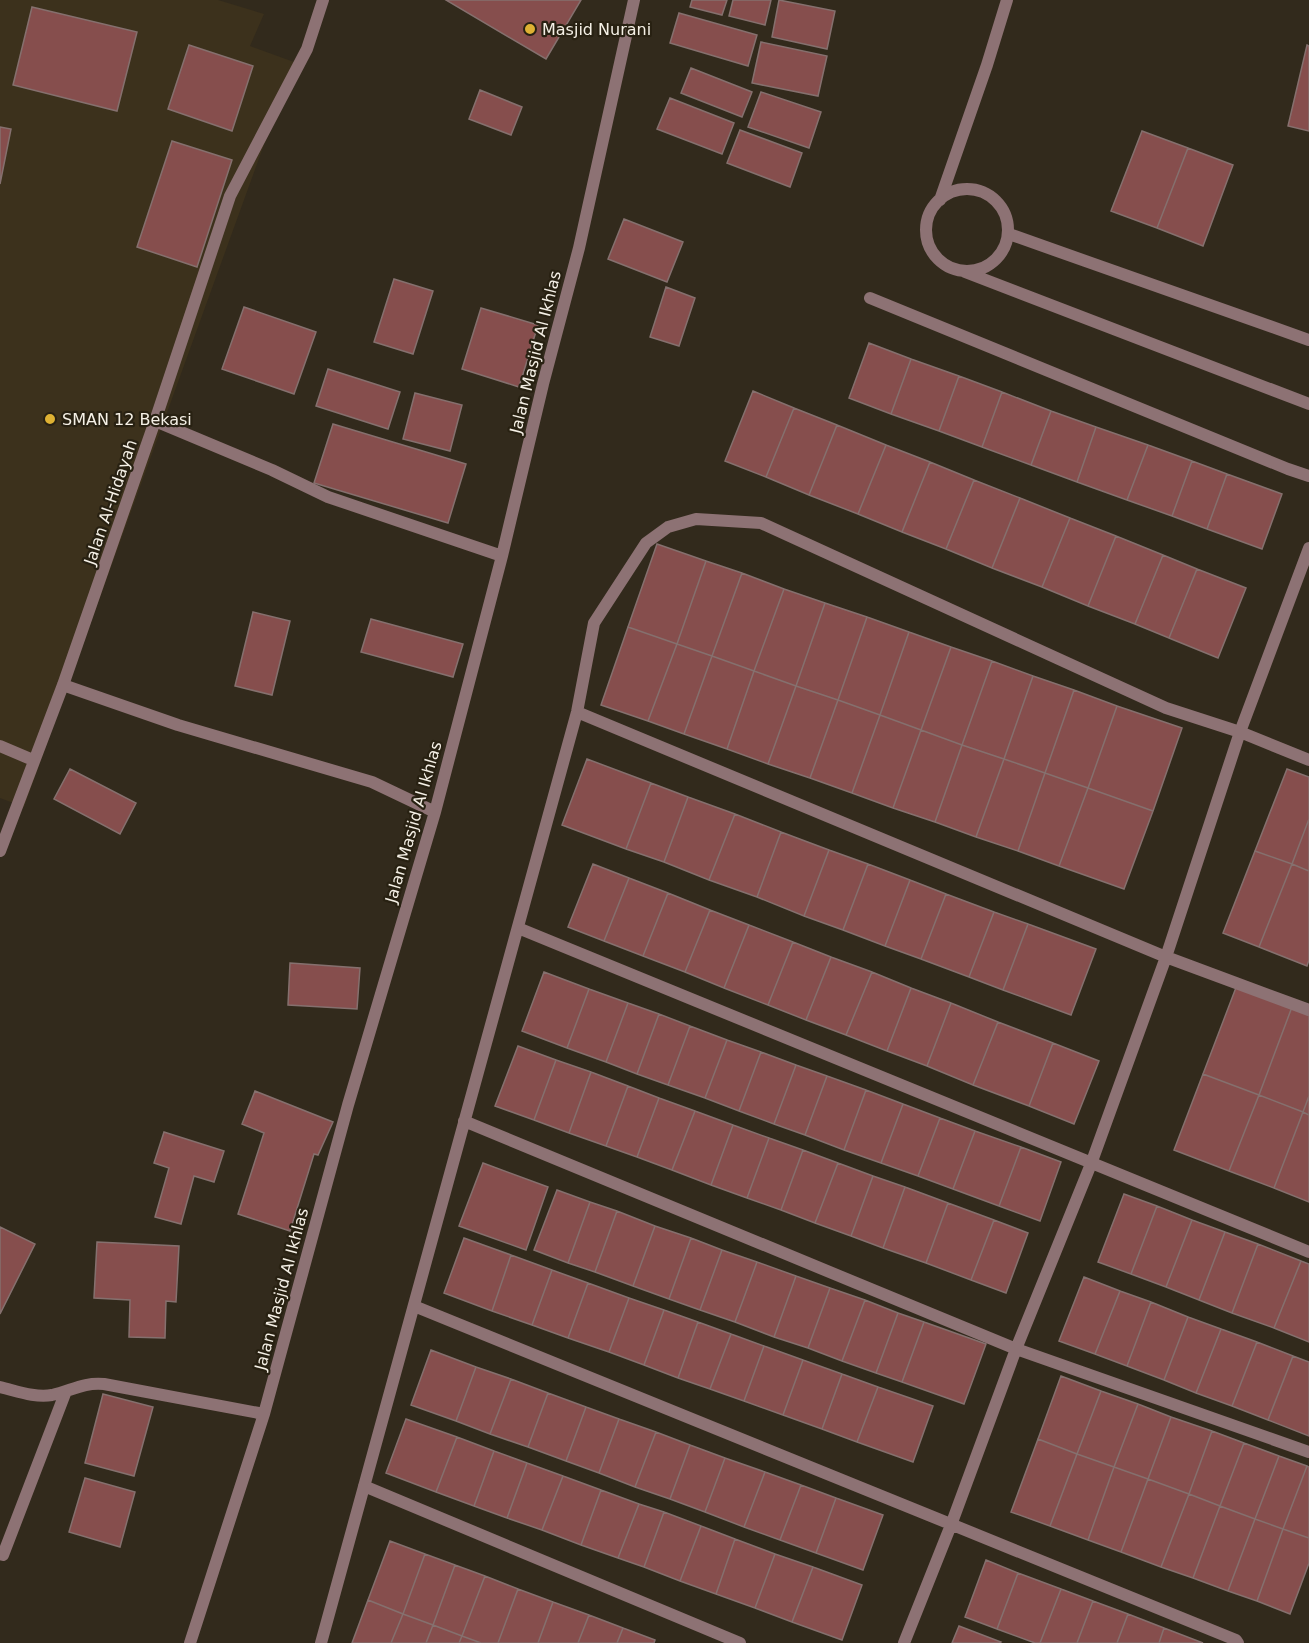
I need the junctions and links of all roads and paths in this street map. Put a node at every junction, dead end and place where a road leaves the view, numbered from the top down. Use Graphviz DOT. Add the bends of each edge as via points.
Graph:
graph roads {
  1 [pos="323,0"];
  2 [pos="634,0"];
  3 [pos="1007,0"];
  4 [pos="940,200"];
  5 [pos="1009,234"];
  6 [pos="965,272"];
  7 [pos="870,298"];
  8 [pos="1309,340"];
  9 [pos="1309,404"];
  10 [pos="155,421"];
  11 [pos="1309,476"];
  12 [pos="1309,548"];
  13 [pos="502,556"];
  14 [pos="63,685"];
  15 [pos="577,712"];
  16 [pos="1240,732"];
  17 [pos="0,746"];
  18 [pos="33,760"];
  19 [pos="1309,760"];
  20 [pos="435,812"];
  21 [pos="0,851"];
  22 [pos="518,928"];
  23 [pos="1166,957"];
  24 [pos="1309,1010"];
  25 [pos="464,1121"];
  26 [pos="1091,1164"];
  27 [pos="1309,1252"];
  28 [pos="414,1306"];
  29 [pos="1016,1349"];
  30 [pos="0,1386"];
  31 [pos="66,1391"];
  32 [pos="264,1414"];
  33 [pos="1309,1452"];
  34 [pos="364,1486"];
  35 [pos="951,1525"];
  36 [pos="3,1555"];
  37 [pos="190,1643"];
  38 [pos="321,1643"];
  39 [pos="740,1643"];
  40 [pos="904,1643"];
  41 [pos="1238,1643"];
  1 -- 10 [label="street, Jalan Al-Hidayah" via="307,49 230,196"];
  2 -- 13 [label="street, Jalan Masjid Al Ikhlas" via="579,248"];
  3 -- 4 [label="street"];
  4 -- 5 [label="street" via="970,189 986,194 999,204 1007,218"];
  4 -- 6 [label="street" via="930,213 926,228 929,244 937,258"];
  5 -- 6 [label="street" via="994,261 981,270"];
  5 -- 8 [label="street"];
  6 -- 9 [label="street"];
  7 -- 11 [label="street"];
  10 -- 13 [label="street" via="328,497"];
  10 -- 14 [label="street, Jalan Al-Hidayah"];
  12 -- 16 [label="street"];
  13 -- 20 [label="street, Jalan Masjid Al Ikhlas"];
  14 -- 18 [label="street, Jalan Al-Hidayah"];
  14 -- 20 [label="street" via="178,725 372,782"];
  15 -- 16 [label="street" via="594,623 646,543 668,527 696,519 761,524 1166,708"];
  15 -- 22 [label="street"];
  15 -- 23 [label="street"];
  16 -- 19 [label="street"];
  16 -- 23 [label="street"];
  17 -- 18 [label="street"];
  18 -- 21 [label="street, Jalan Al-Hidayah"];
  20 -- 32 [label="street, Jalan Masjid Al Ikhlas" via="348,1105"];
  22 -- 25 [label="street"];
  22 -- 26 [label="street"];
  23 -- 24 [label="street"];
  23 -- 26 [label="street"];
  25 -- 28 [label="street"];
  25 -- 29 [label="street"];
  26 -- 27 [label="street"];
  26 -- 29 [label="street"];
  28 -- 34 [label="street"];
  28 -- 35 [label="street"];
  29 -- 33 [label="street"];
  29 -- 35 [label="street"];
  30 -- 31 [label="street" via="44,1395"];
  31 -- 32 [label="street" via="86,1384 104,1384"];
  31 -- 36 [label="street"];
  32 -- 37 [label="street, Jalan Masjid Al Ikhlas"];
  34 -- 38 [label="street"];
  34 -- 39 [label="street"];
  35 -- 40 [label="street"];
  35 -- 41 [label="street"];
}
